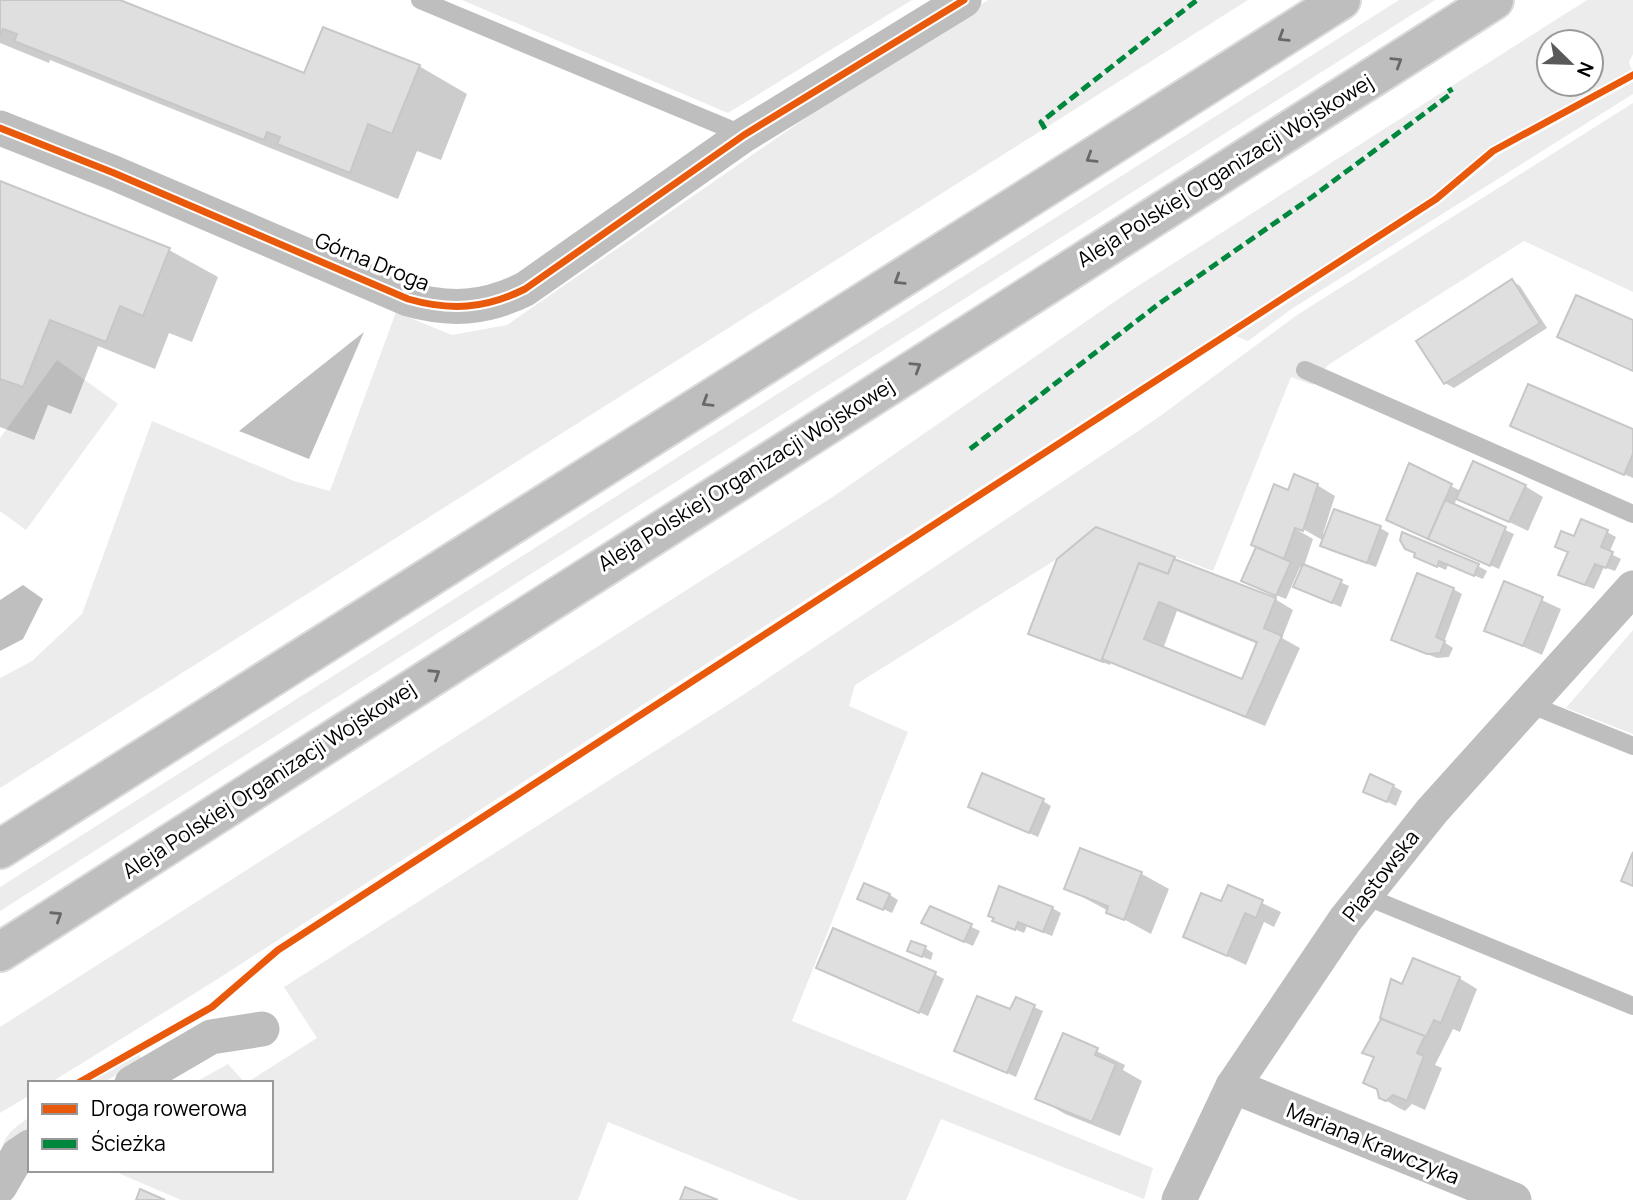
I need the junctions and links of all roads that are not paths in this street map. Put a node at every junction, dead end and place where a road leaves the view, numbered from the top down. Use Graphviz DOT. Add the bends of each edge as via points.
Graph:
graph roads {
  1 [pos="419,0"];
  2 [pos="964,0"];
  3 [pos="1341,0"];
  4 [pos="1494,0"];
  5 [pos="0,128"];
  6 [pos="744,135"];
  7 [pos="1305,370"];
  8 [pos="1633,514"];
  9 [pos="1633,588"];
  10 [pos="1529,704"];
  11 [pos="1633,746"];
  12 [pos="0,849"];
  13 [pos="1365,895"];
  14 [pos="0,953"];
  15 [pos="1633,1006"];
  16 [pos="262,1029"];
  17 [pos="135,1081"];
  18 [pos="1233,1086"];
  19 [pos="28,1148"];
  20 [pos="0,1186"];
  21 [pos="1179,1200"];
  22 [pos="1514,1200"];
  1 -- 6 [label="lane"];
  2 -- 6 [label="street, Górna Droga"];
  3 -- 12 [label="highway, one-way"];
  14 -- 4 [label="highway, Aleja Polskiej Organizacji Wojskowej, one-way"];
  5 -- 6 [label="street, Górna Droga" via="408,299 456,308 502,300 524,289"];
  7 -- 8 [label="lane"];
  9 -- 10 [label="street, Piastowska"];
  10 -- 11 [label="lane"];
  10 -- 13 [label="street, Piastowska" via="1432,811"];
  13 -- 15 [label="lane"];
  13 -- 18 [label="street, Piastowska"];
  16 -- 17 [label="street" via="211,1037"];
  18 -- 21 [label="street, Piastowska"];
  18 -- 22 [label="street, Mariana Krawczyka"];
  19 -- 20 [label="street" via="18,1155"];
}
